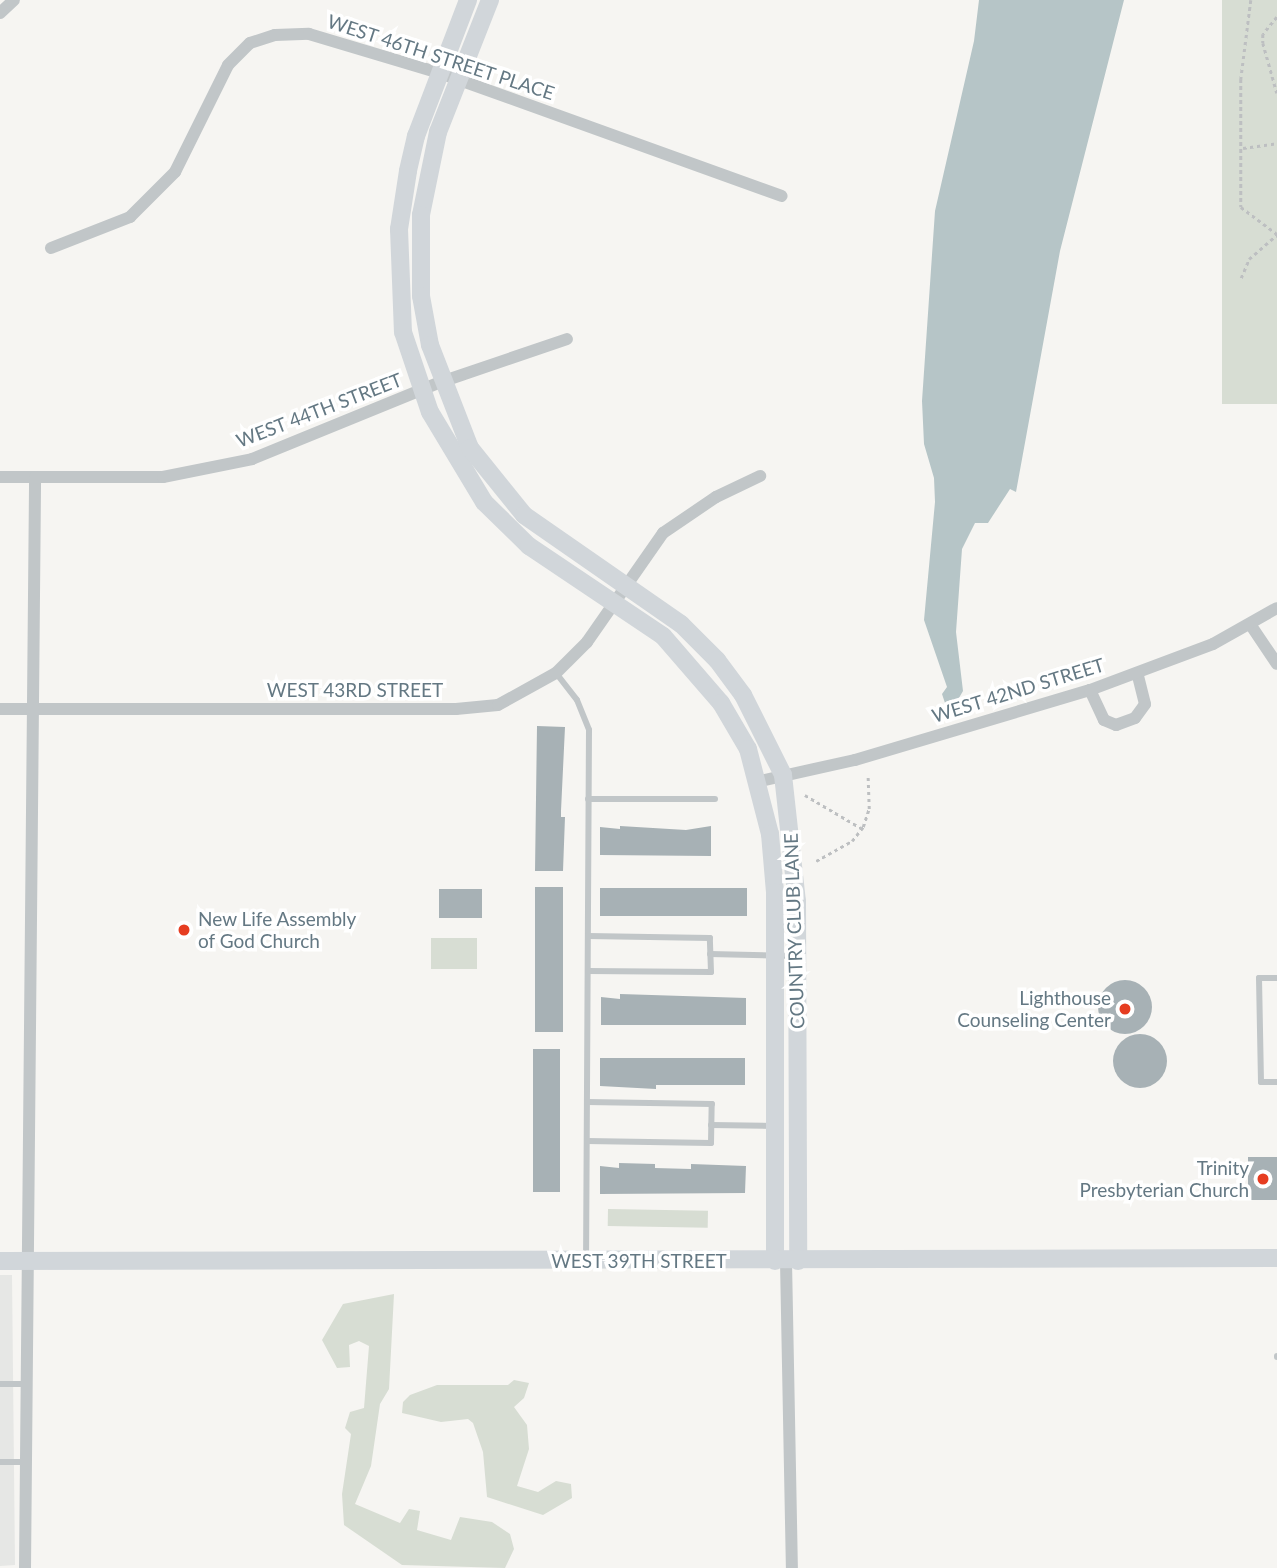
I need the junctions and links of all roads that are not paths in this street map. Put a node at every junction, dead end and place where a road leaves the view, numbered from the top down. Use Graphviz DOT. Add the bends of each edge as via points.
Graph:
graph roads {
  1 [pos="14,0"];
  2 [pos="468,0"];
  3 [pos="490,0"];
  4 [pos="0,13"];
  5 [pos="440,73"];
  6 [pos="460,80"];
  7 [pos="781,195"];
  8 [pos="51,248"];
  9 [pos="567,339"];
  10 [pos="441,382"];
  11 [pos="421,391"];
  12 [pos="760,476"];
  13 [pos="0,477"];
  14 [pos="35,477"];
  15 [pos="624,583"];
  16 [pos="612,605"];
  17 [pos="1277,608"];
  18 [pos="1250,624"];
  19 [pos="1277,664"];
  20 [pos="556,673"];
  21 [pos="1138,673"];
  22 [pos="1090,690"];
  23 [pos="0,709"];
  24 [pos="33,710"];
  25 [pos="783,775"];
  26 [pos="760,781"];
  27 [pos="589,799"];
  28 [pos="715,799"];
  29 [pos="588,936"];
  30 [pos="710,954"];
  31 [pos="797,956"];
  32 [pos="775,957"];
  33 [pos="588,971"];
  34 [pos="1277,978"];
  35 [pos="1277,1082"];
  36 [pos="587,1102"];
  37 [pos="712,1125"];
  38 [pos="775,1126"];
  39 [pos="587,1141"];
  40 [pos="1277,1258"];
  41 [pos="0,1261"];
  42 [pos="27,1261"];
  43 [pos="586,1261"];
  44 [pos="786,1261"];
  45 [pos="0,1384"];
  46 [pos="26,1384"];
  47 [pos="0,1462"];
  48 [pos="26,1462"];
  49 [pos="25,1568"];
  50 [pos="792,1568"];
  1 -- 4 [label="street"];
  2 -- 5 [label="street, COUNTRY CLUB LANE"];
  3 -- 6 [label="street, COUNTRY CLUB LANE"];
  5 -- 6 [label="street, WEST 46TH STREET PLACE"];
  5 -- 8 [label="street, WEST 46TH STREET PLACE" via="309,34 275,35 250,43 228,65 175,173 130,217"];
  5 -- 11 [label="street, COUNTRY CLUB LANE" via="416,136 399,229 403,332"];
  6 -- 7 [label="street, WEST 46TH STREET PLACE"];
  6 -- 10 [label="street, COUNTRY CLUB LANE" via="439,132 421,215 421,296"];
  9 -- 10 [label="street, WEST 44TH STREET"];
  10 -- 11 [label="street, WEST 44TH STREET"];
  10 -- 15 [label="street, COUNTRY CLUB LANE" via="470,448 524,515"];
  11 -- 14 [label="street, WEST 44TH STREET" via="252,459 194,473"];
  11 -- 16 [label="street, COUNTRY CLUB LANE" via="484,502 528,546"];
  12 -- 15 [label="street, WEST 43RD STREET" via="705,503 663,533"];
  13 -- 14 [label="street, WEST 44TH STREET"];
  14 -- 24 [label="street"];
  15 -- 16 [label="street, WEST 43RD STREET"];
  15 -- 25 [label="street, COUNTRY CLUB LANE" via="681,624 717,660 743,695"];
  16 -- 20 [label="street, WEST 43RD STREET" via="587,642"];
  16 -- 26 [label="street, COUNTRY CLUB LANE" via="663,636 690,662 721,702"];
  17 -- 18 [label="street, WEST 42ND STREET"];
  18 -- 19 [label="street"];
  18 -- 21 [label="street, WEST 42ND STREET"];
  20 -- 24 [label="street, WEST 43RD STREET" via="498,705 456,709"];
  20 -- 27 [label="lane" via="586,716"];
  21 -- 22 [label="street, WEST 42ND STREET"];
  21 -- 22 [label="street" via="1145,704 1135,718 1116,725 1104,720"];
  22 -- 25 [label="street, WEST 42ND STREET" via="855,760"];
  23 -- 24 [label="street, WEST 43RD STREET"];
  24 -- 42 [label="street"];
  25 -- 26 [label="street, WEST 42ND STREET"];
  25 -- 31 [label="street, COUNTRY CLUB LANE" via="793,830"];
  26 -- 32 [label="street, COUNTRY CLUB LANE" via="770,834"];
  27 -- 28 [label="lane"];
  27 -- 29 [label="lane"];
  29 -- 30 [label="lane" via="710,938"];
  29 -- 33 [label="lane"];
  30 -- 32 [label="lane"];
  30 -- 33 [label="lane" via="711,972"];
  31 -- 32 [label="lane"];
  31 -- 44 [label="street, COUNTRY CLUB LANE"];
  32 -- 38 [label="street, COUNTRY CLUB LANE"];
  33 -- 36 [label="lane"];
  34 -- 35 [label="lane" via="1259,978 1261,1082"];
  36 -- 37 [label="lane" via="712,1104"];
  36 -- 39 [label="lane"];
  37 -- 38 [label="lane"];
  37 -- 39 [label="lane" via="711,1143"];
  38 -- 44 [label="street, COUNTRY CLUB LANE"];
  39 -- 43 [label="lane"];
  40 -- 44 [label="street, WEST 39TH STREET"];
  41 -- 42 [label="street, WEST 39TH STREET"];
  42 -- 43 [label="street, WEST 39TH STREET"];
  42 -- 46 [label="street"];
  43 -- 44 [label="street, WEST 39TH STREET"];
  44 -- 50 [label="street, COUNTRY CLUB LANE"];
  45 -- 46 [label="lane"];
  46 -- 48 [label="street"];
  47 -- 48 [label="lane"];
  48 -- 49 [label="street"];
}
